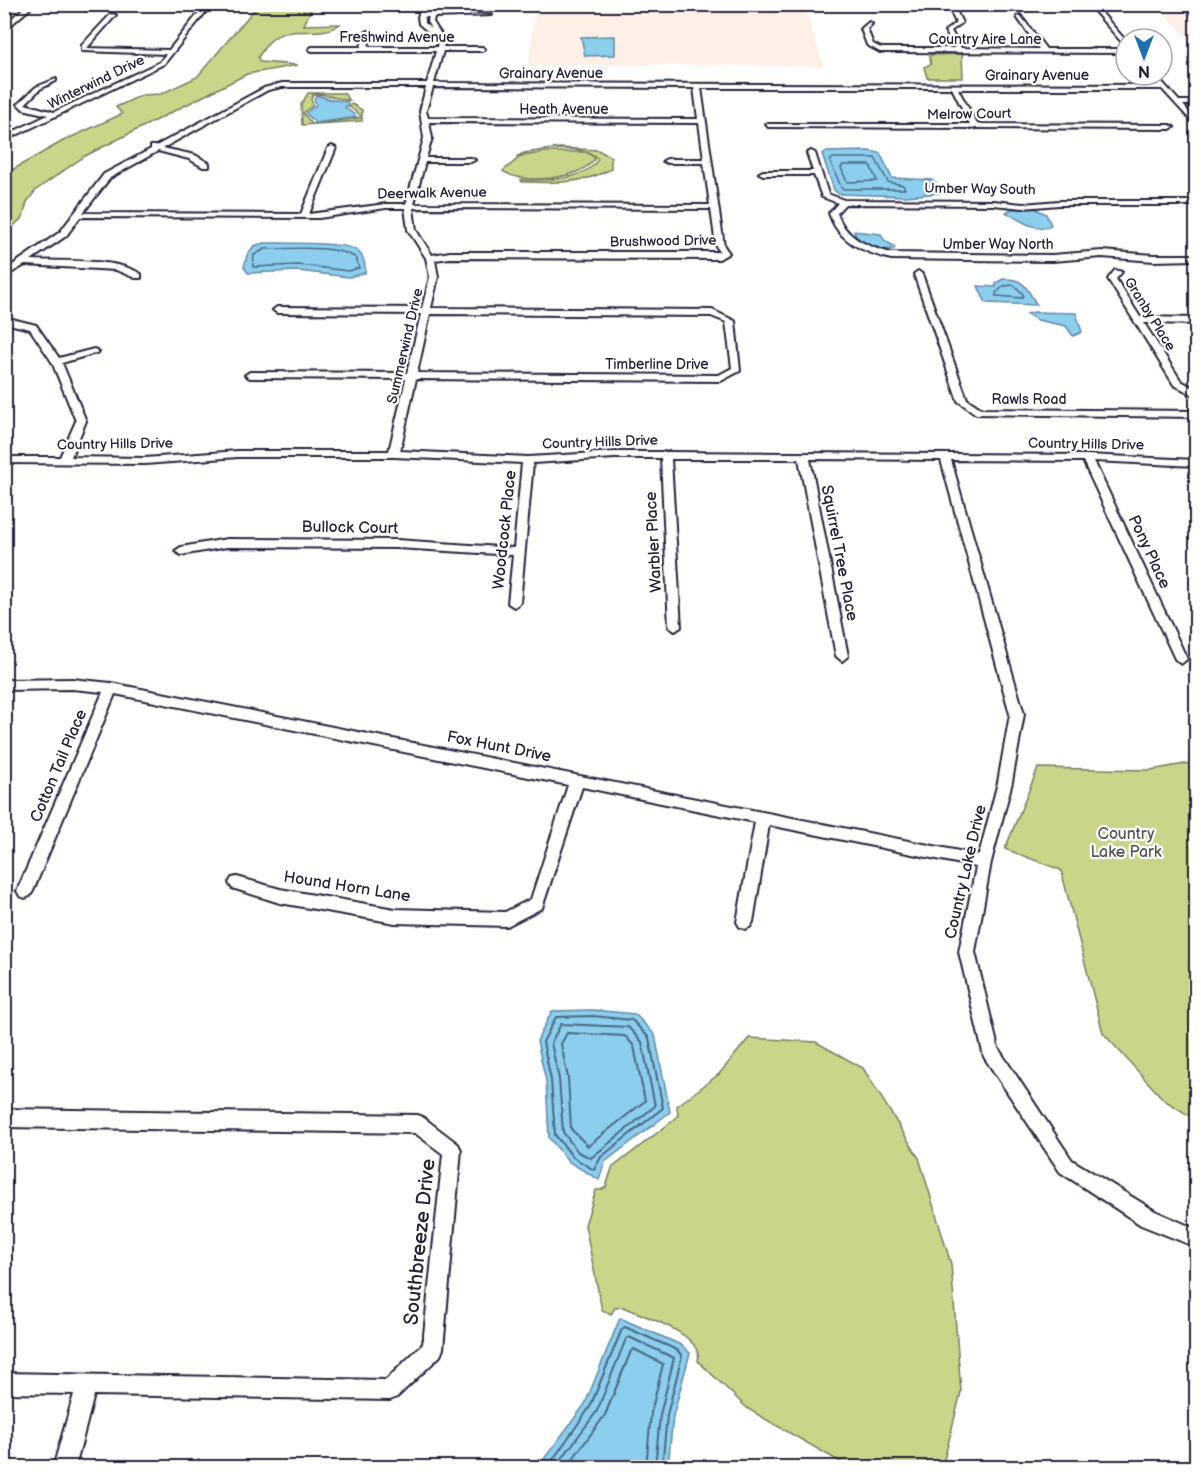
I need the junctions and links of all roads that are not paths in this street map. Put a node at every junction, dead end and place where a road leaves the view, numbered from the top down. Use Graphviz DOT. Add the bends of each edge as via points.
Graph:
graph roads {
  1 [pos="32,4"];
  2 [pos="209,4"];
  3 [pos="425,4"];
  4 [pos="435,4"];
  5 [pos="950,4"];
  6 [pos="1091,4"];
  7 [pos="113,15"];
  8 [pos="422,15"];
  9 [pos="431,15"];
  10 [pos="489,15"];
  11 [pos="1020,17"];
  12 [pos="869,24"];
  13 [pos="4,29"];
  14 [pos="1114,31"];
  15 [pos="368,33"];
  16 [pos="441,39"];
  17 [pos="364,48"];
  18 [pos="312,49"];
  19 [pos="440,49"];
  20 [pos="482,49"];
  21 [pos="959,51"];
  22 [pos="1044,51"];
  23 [pos="1114,51"];
  24 [pos="171,52"];
  25 [pos="54,80"];
  26 [pos="430,85"];
  27 [pos="697,86"];
  28 [pos="954,87"];
  29 [pos="1114,87"];
  30 [pos="1163,87"];
  31 [pos="1177,103"];
  32 [pos="1197,103"];
  33 [pos="56,115"];
  34 [pos="425,120"];
  35 [pos="702,121"];
  36 [pos="1197,124"];
  37 [pos="768,125"];
  38 [pos="975,126"];
  39 [pos="1170,127"];
  40 [pos="4,139"];
  41 [pos="154,148"];
  42 [pos="332,148"];
  43 [pos="811,153"];
  44 [pos="423,160"];
  45 [pos="471,160"];
  46 [pos="667,161"];
  47 [pos="708,161"];
  48 [pos="206,165"];
  49 [pos="763,173"];
  50 [pos="817,173"];
  51 [pos="843,202"];
  52 [pos="1197,203"];
  53 [pos="409,206"];
  54 [pos="715,207"];
  55 [pos="79,215"];
  56 [pos="304,216"];
  57 [pos="430,258"];
  58 [pos="1197,258"];
  59 [pos="23,262"];
  60 [pos="1118,272"];
  61 [pos="918,274"];
  62 [pos="4,275"];
  63 [pos="138,276"];
  64 [pos="277,310"];
  65 [pos="426,312"];
  66 [pos="1138,320"];
  67 [pos="4,321"];
  68 [pos="1197,321"];
  69 [pos="94,352"];
  70 [pos="57,362"];
  71 [pos="250,375"];
  72 [pos="412,376"];
  73 [pos="1197,393"];
  74 [pos="1197,414"];
  75 [pos="394,454"];
  76 [pos="666,455"];
  77 [pos="804,456"];
  78 [pos="945,457"];
  79 [pos="1086,458"];
  80 [pos="4,460"];
  81 [pos="528,460"];
  82 [pos="64,461"];
  83 [pos="1197,463"];
  84 [pos="181,551"];
  85 [pos="519,552"];
  86 [pos="514,603"];
  87 [pos="675,627"];
  88 [pos="842,656"];
  89 [pos="1181,660"];
  90 [pos="4,686"];
  91 [pos="111,688"];
  92 [pos="577,780"];
  93 [pos="763,817"];
  94 [pos="984,862"];
  95 [pos="237,883"];
  96 [pos="26,891"];
  97 [pos="745,922"];
  98 [pos="4,1118"];
  99 [pos="1197,1238"];
  100 [pos="4,1383"];
  101 [pos="87,1383"];
  102 [pos="64,1467"];
  1 -- 13 [label="street"];
  2 -- 24 [label="street, Winterwind Drive"];
  3 -- 8 [label="street"];
  4 -- 9 [label="street"];
  5 -- 21 [label="street" via="959,23 948,31"];
  6 -- 14 [label="street"];
  7 -- 24 [label="street" via="84,50"];
  8 -- 9 [label="street"];
  8 -- 16 [label="street" via="424,27"];
  9 -- 10 [label="street"];
  9 -- 16 [label="street, Summerwind Drive" via="430,22"];
  11 -- 22 [label="street"];
  12 -- 21 [label="street, Country Aire Lane" via="864,29 870,45 880,50"];
  15 -- 17 [label="street"];
  16 -- 19 [label="street, Summerwind Drive"];
  17 -- 18 [label="street, Freshwind Avenue"];
  17 -- 19 [label="street, Freshwind Avenue"];
  19 -- 20 [label="street, Freshwind Avenue"];
  19 -- 26 [label="street, Summerwind Drive"];
  21 -- 22 [label="street, Country Aire Lane"];
  22 -- 23 [label="street, Country Aire Lane"];
  24 -- 33 [label="street, Winterwind Drive" via="150,70"];
  25 -- 33 [label="street" via="21,104"];
  26 -- 27 [label="street, Grainary Avenue"];
  26 -- 34 [label="street, Summerwind Drive" via="423,111"];
  26 -- 41 [label="street, Grainary Avenue" via="282,85 266,89"];
  27 -- 28 [label="street, Grainary Avenue"];
  27 -- 35 [label="street, Brushwood Drive"];
  28 -- 29 [label="street, Grainary Avenue"];
  28 -- 38 [label="street"];
  30 -- 31 [label="street"];
  31 -- 32 [label="street"];
  31 -- 36 [label="street"];
  33 -- 40 [label="street, Winterwind Drive"];
  34 -- 35 [label="street, Heath Avenue"];
  34 -- 44 [label="street, Summerwind Drive" via="428,138"];
  35 -- 47 [label="street, Brushwood Drive"];
  37 -- 38 [label="street, Melrow Court"];
  38 -- 39 [label="street, Melrow Court"];
  41 -- 48 [label="street" via="192,157"];
  41 -- 55 [label="street, Grainary Avenue" via="107,176"];
  42 -- 56 [label="street"];
  43 -- 50 [label="street"];
  44 -- 45 [label="street"];
  44 -- 53 [label="street, Summerwind Drive"];
  46 -- 47 [label="street"];
  47 -- 54 [label="street, Brushwood Drive"];
  49 -- 50 [label="street"];
  50 -- 51 [label="street" via="825,195"];
  51 -- 52 [label="street, Umber Way South" via="1023,206"];
  51 -- 58 [label="street, Umber Way North" via="833,213 836,223 858,246 891,256 1052,258 1102,254"];
  53 -- 54 [label="street, Deerwalk Avenue"];
  53 -- 56 [label="street, Deerwalk Avenue"];
  53 -- 57 [label="street, Summerwind Drive" via="412,230"];
  54 -- 57 [label="street, Brushwood Drive" via="720,246 725,253 719,255"];
  55 -- 56 [label="street, Deerwalk Avenue"];
  55 -- 59 [label="street, Grainary Avenue" via="63,234"];
  57 -- 65 [label="street, Summerwind Drive" via="434,277"];
  59 -- 62 [label="street, Grainary Avenue"];
  59 -- 63 [label="street" via="117,267"];
  60 -- 66 [label="street, Granby Place" via="1112,279"];
  61 -- 74 [label="street, Rawls Road" via="963,401 980,412"];
  64 -- 65 [label="street, Timberline Drive"];
  65 -- 72 [label="street, Summerwind Drive"];
  65 -- 72 [label="street, Timberline Drive" via="712,313 730,321 737,369 721,378"];
  66 -- 68 [label="street"];
  66 -- 73 [label="street, Granby Place" via="1177,383"];
  67 -- 70 [label="street" via="33,327"];
  69 -- 70 [label="street"];
  70 -- 82 [label="street" via="81,421"];
  71 -- 72 [label="street, Timberline Drive"];
  72 -- 75 [label="street, Summerwind Drive"];
  75 -- 81 [label="street, Country Hills Drive"];
  75 -- 82 [label="street, Country Hills Drive" via="238,454 145,461"];
  76 -- 77 [label="street, Country Hills Drive"];
  76 -- 81 [label="street, Country Hills Drive"];
  76 -- 87 [label="street, Warbler Place"];
  77 -- 78 [label="street, Country Hills Drive"];
  77 -- 88 [label="street, Squirrel Tree Place"];
  78 -- 79 [label="street, Country Hills Drive"];
  78 -- 94 [label="street, Country Lake Drive" via="1017,714 1005,782"];
  79 -- 83 [label="street, Country Hills Drive"];
  79 -- 89 [label="street, Pony Place"];
  80 -- 82 [label="street, Country Hills Drive"];
  81 -- 85 [label="street, Woodcock Place"];
  84 -- 85 [label="street, Bullock Court" via="227,543 396,544"];
  85 -- 86 [label="street, Woodcock Place"];
  90 -- 91 [label="street, Fox Hunt Drive" via="72,684"];
  91 -- 92 [label="street, Fox Hunt Drive"];
  91 -- 96 [label="street, Cotton Tail Place"];
  92 -- 93 [label="street, Fox Hunt Drive"];
  92 -- 95 [label="street, Hound Horn Lane" via="537,903 507,919 395,916 280,896"];
  93 -- 94 [label="street, Fox Hunt Drive"];
  93 -- 97 [label="street"];
  94 -- 99 [label="street, Country Lake Drive" via="967,952 990,1051 1066,1166 1148,1218"];
  98 -- 101 [label="street, Southbreeze Drive" via="418,1124 452,1150 433,1349 390,1390"];
  100 -- 101 [label="street, Southbreeze Drive"];
  101 -- 102 [label="street"];
}
